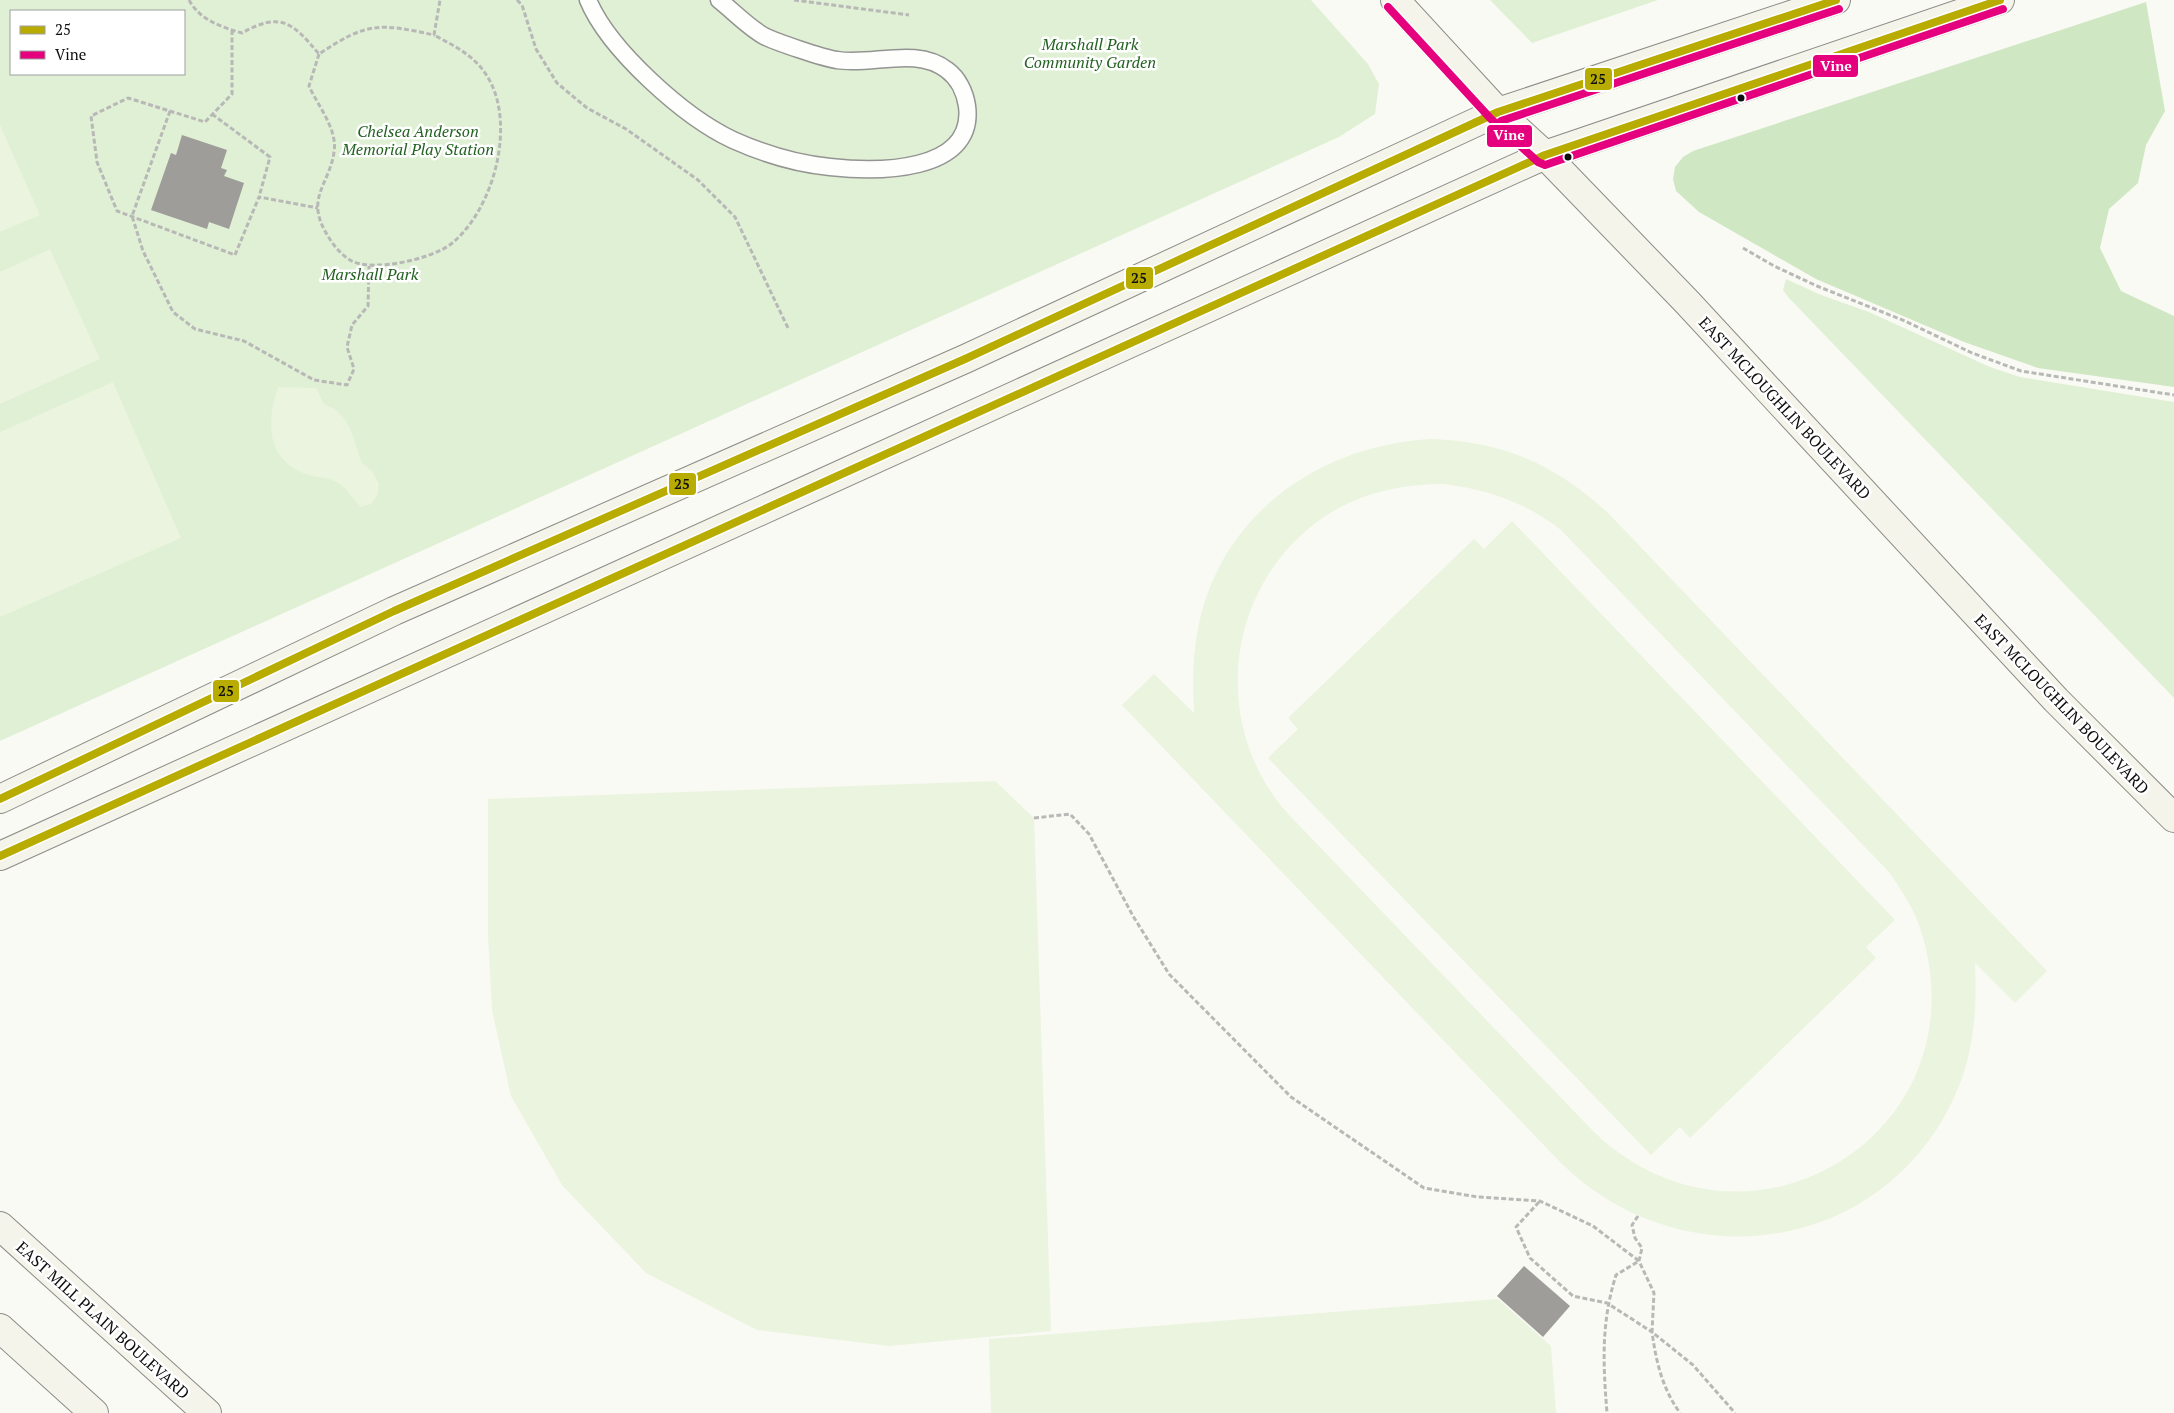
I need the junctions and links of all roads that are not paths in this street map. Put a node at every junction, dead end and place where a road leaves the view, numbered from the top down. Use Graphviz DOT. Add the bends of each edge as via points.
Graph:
graph roads {
  1 [pos="588,0"];
  2 [pos="718,0"];
  3 [pos="1394,0"];
  4 [pos="1836,0"];
  5 [pos="2000,0"];
  6 [pos="1498,112"];
  7 [pos="1545,155"];
  8 [pos="0,799"];
  9 [pos="2174,818"];
  10 [pos="0,856"];
  11 [pos="0,1226"];
  12 [pos="0,1328"];
  13 [pos="94,1413"];
  14 [pos="207,1413"];
  1 -- 2 [label="lane" via="594,14 621,49 689,113 733,140 782,157 829,168 871,168 928,162 944,156 964,130 968,113 966,97 959,82 932,62 916,59 838,60 764,36"];
  3 -- 6 [label="street, EAST MCLOUGHLIN BOULEVARD"];
  4 -- 6 [label="street"];
  5 -- 7 [label="street"];
  6 -- 7 [label="street, EAST MCLOUGHLIN BOULEVARD"];
  6 -- 8 [label="street" via="965,359 394,612"];
  7 -- 9 [label="street, EAST MCLOUGHLIN BOULEVARD" via="1687,302 2056,700"];
  7 -- 10 [label="street"];
  11 -- 14 [label="street, EAST MILL PLAIN BOULEVARD"];
  12 -- 13 [label="street"];
}
